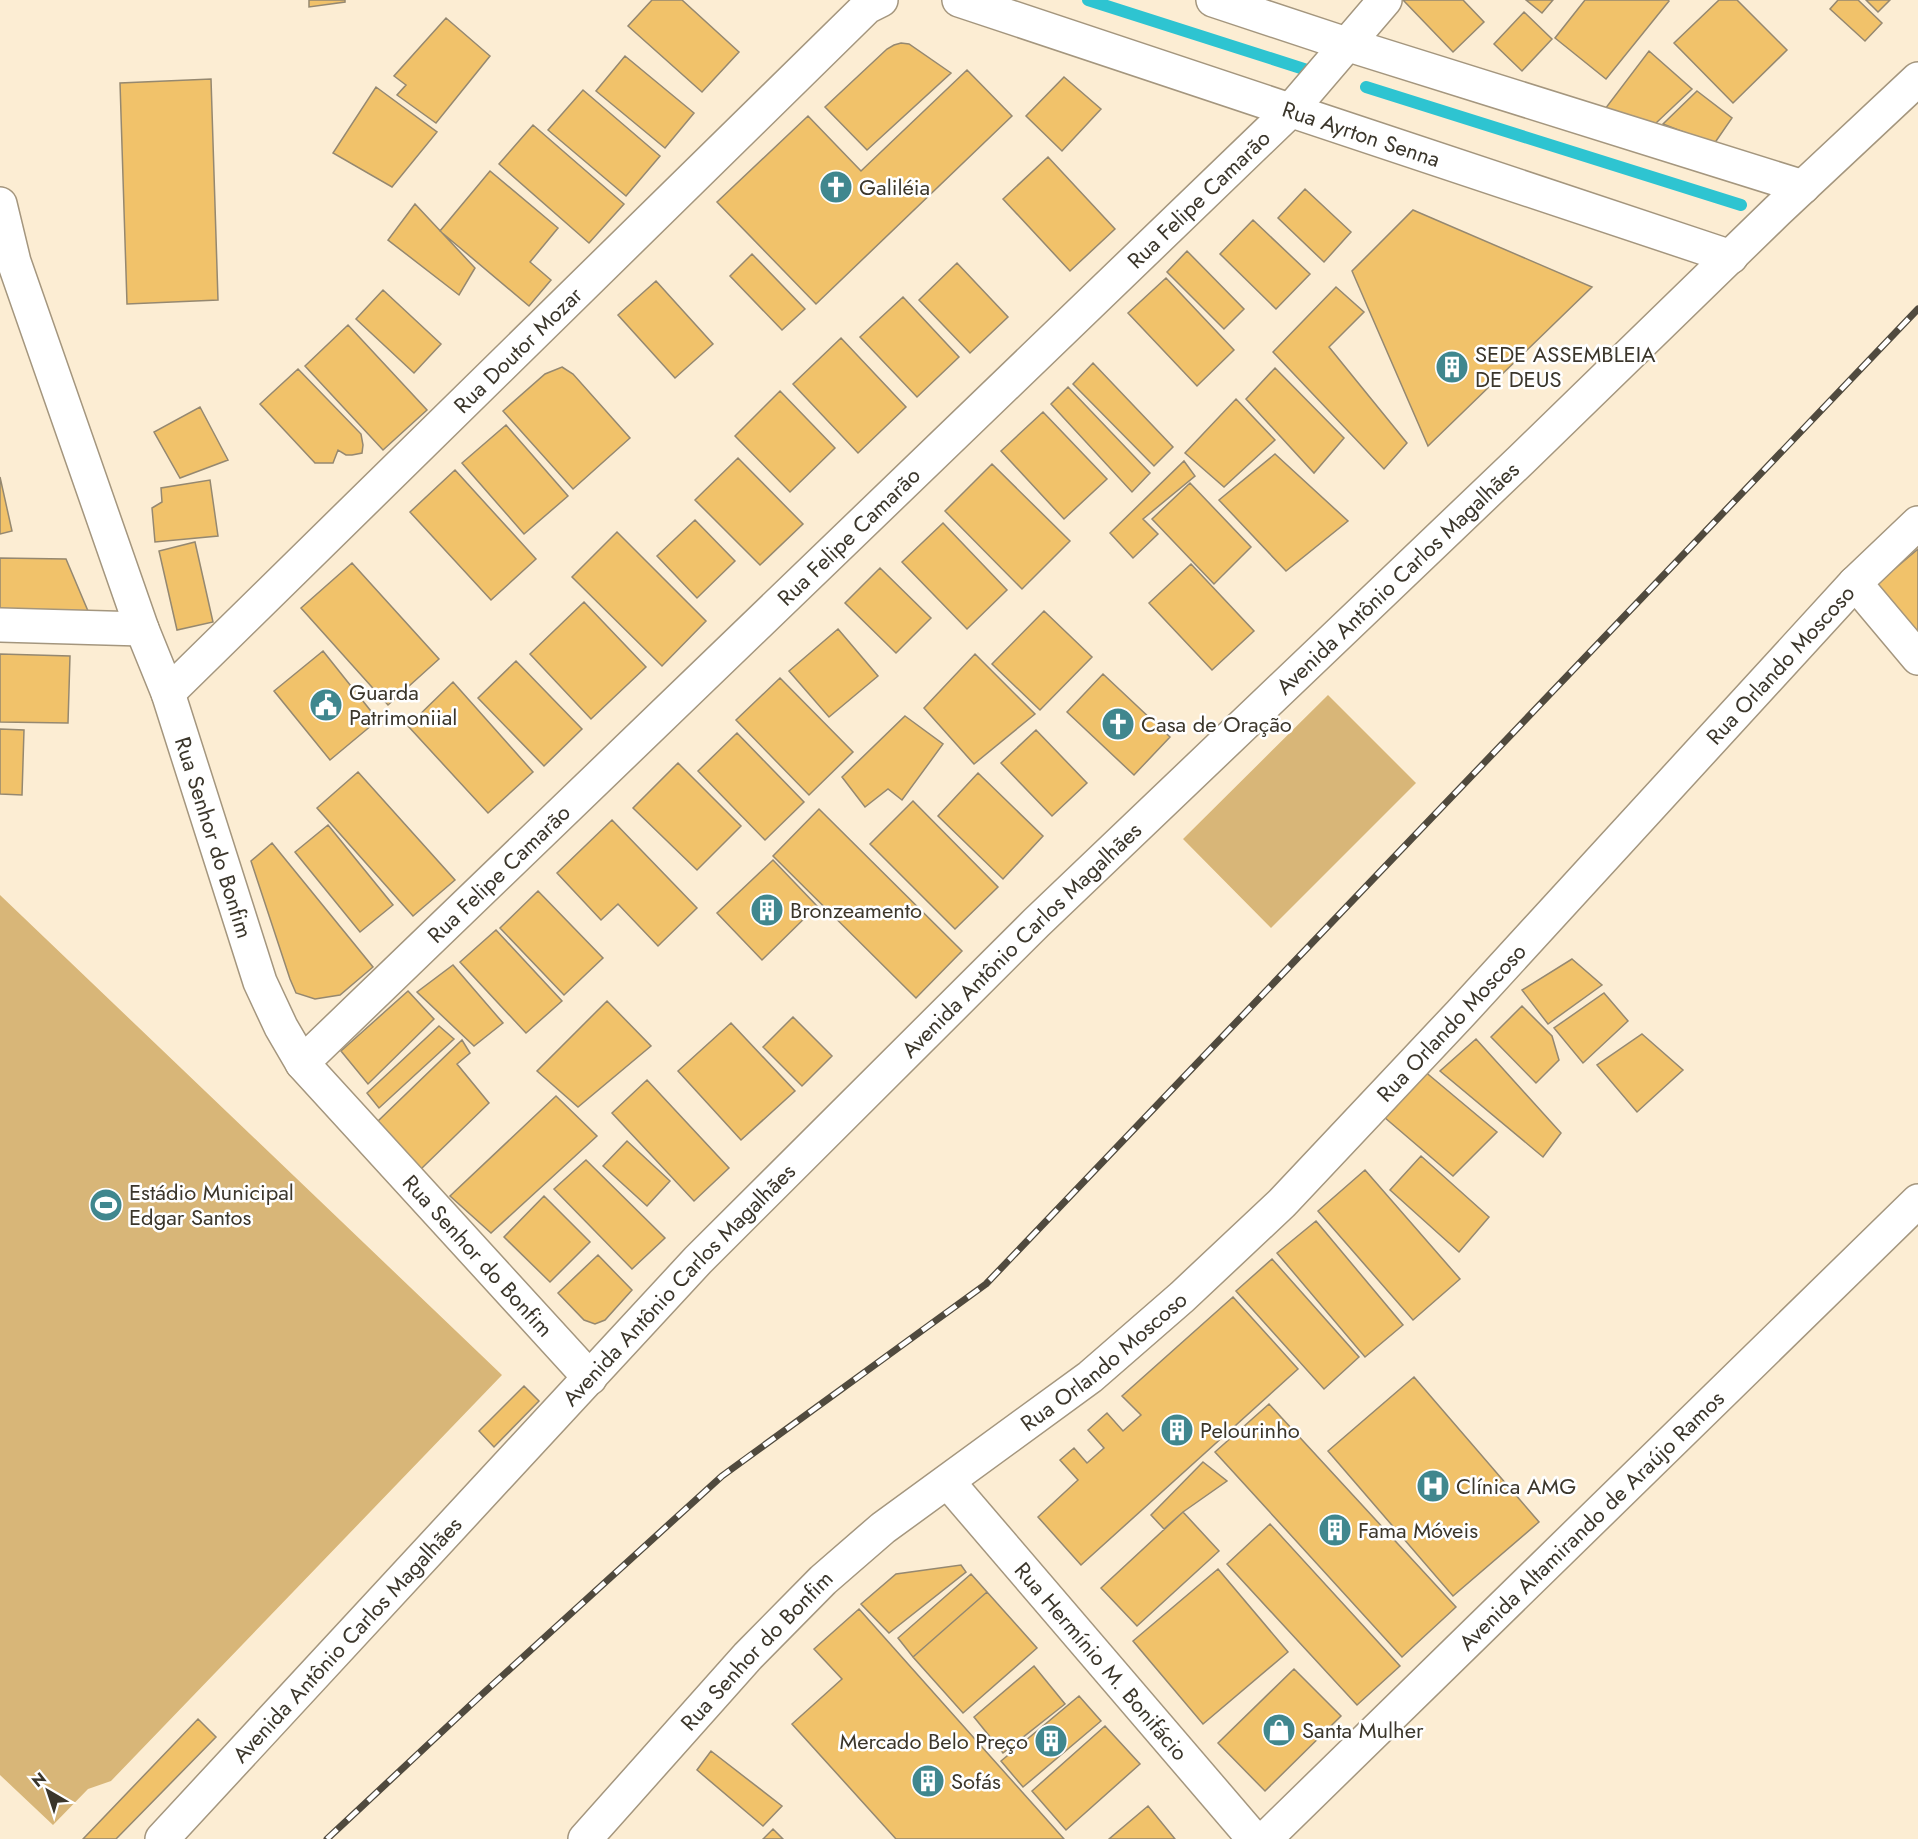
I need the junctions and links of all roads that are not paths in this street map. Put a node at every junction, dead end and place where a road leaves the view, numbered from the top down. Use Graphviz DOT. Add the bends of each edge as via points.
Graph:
graph roads {
  1 [pos="959,0"];
  2 [pos="1213,0"];
  3 [pos="1385,0"];
  4 [pos="874,4"];
  5 [pos="1346,44"];
  6 [pos="1918,79"];
  7 [pos="1290,111"];
  8 [pos="1803,187"];
  9 [pos="0,204"];
  10 [pos="1731,257"];
  11 [pos="1918,523"];
  12 [pos="1855,583"];
  13 [pos="0,625"];
  14 [pos="142,629"];
  15 [pos="1918,658"];
  16 [pos="168,693"];
  17 [pos="303,1063"];
  18 [pos="1918,1201"];
  19 [pos="590,1378"];
  20 [pos="948,1482"];
  21 [pos="162,1839"];
  22 [pos="585,1839"];
  23 [pos="1254,1839"];
  24 [pos="1265,1839"];
  1 -- 7 [label="street, Rua Ayrton Senna"];
  2 -- 5 [label="street"];
  3 -- 5 [label="street, Rua Felipe Camarão"];
  4 -- 16 [label="street, Rua Doutor Mozar"];
  5 -- 7 [label="street, Rua Felipe Camarão"];
  5 -- 8 [label="street"];
  6 -- 8 [label="street, Avenida Antônio Carlos Magalhães"];
  7 -- 10 [label="street, Rua Ayrton Senna"];
  7 -- 17 [label="street, Rua Felipe Camarão"];
  8 -- 10 [label="street, Avenida Antônio Carlos Magalhães"];
  9 -- 14 [label="street, Rua Senhor do Bonfim" via="14,262"];
  10 -- 19 [label="street, Avenida Antônio Carlos Magalhães" via="1036,922 698,1260"];
  11 -- 12 [label="street, Rua Orlando Moscoso"];
  12 -- 15 [label="street"];
  12 -- 20 [label="street, Rua Orlando Moscoso" via="1282,1203 1090,1377"];
  13 -- 14 [label="street"];
  14 -- 16 [label="street, Rua Senhor do Bonfim"];
  16 -- 17 [label="street, Rua Senhor do Bonfim" via="260,982"];
  17 -- 19 [label="street, Rua Senhor do Bonfim"];
  18 -- 24 [label="street, Avenida Altamirando de Araújo Ramos"];
  19 -- 21 [label="street, Avenida Antônio Carlos Magalhães"];
  20 -- 22 [label="street, Rua Senhor do Bonfim" via="884,1528 823,1580 741,1662"];
  20 -- 23 [label="street, Rua Hermínio M. Bonifácio"];
}
